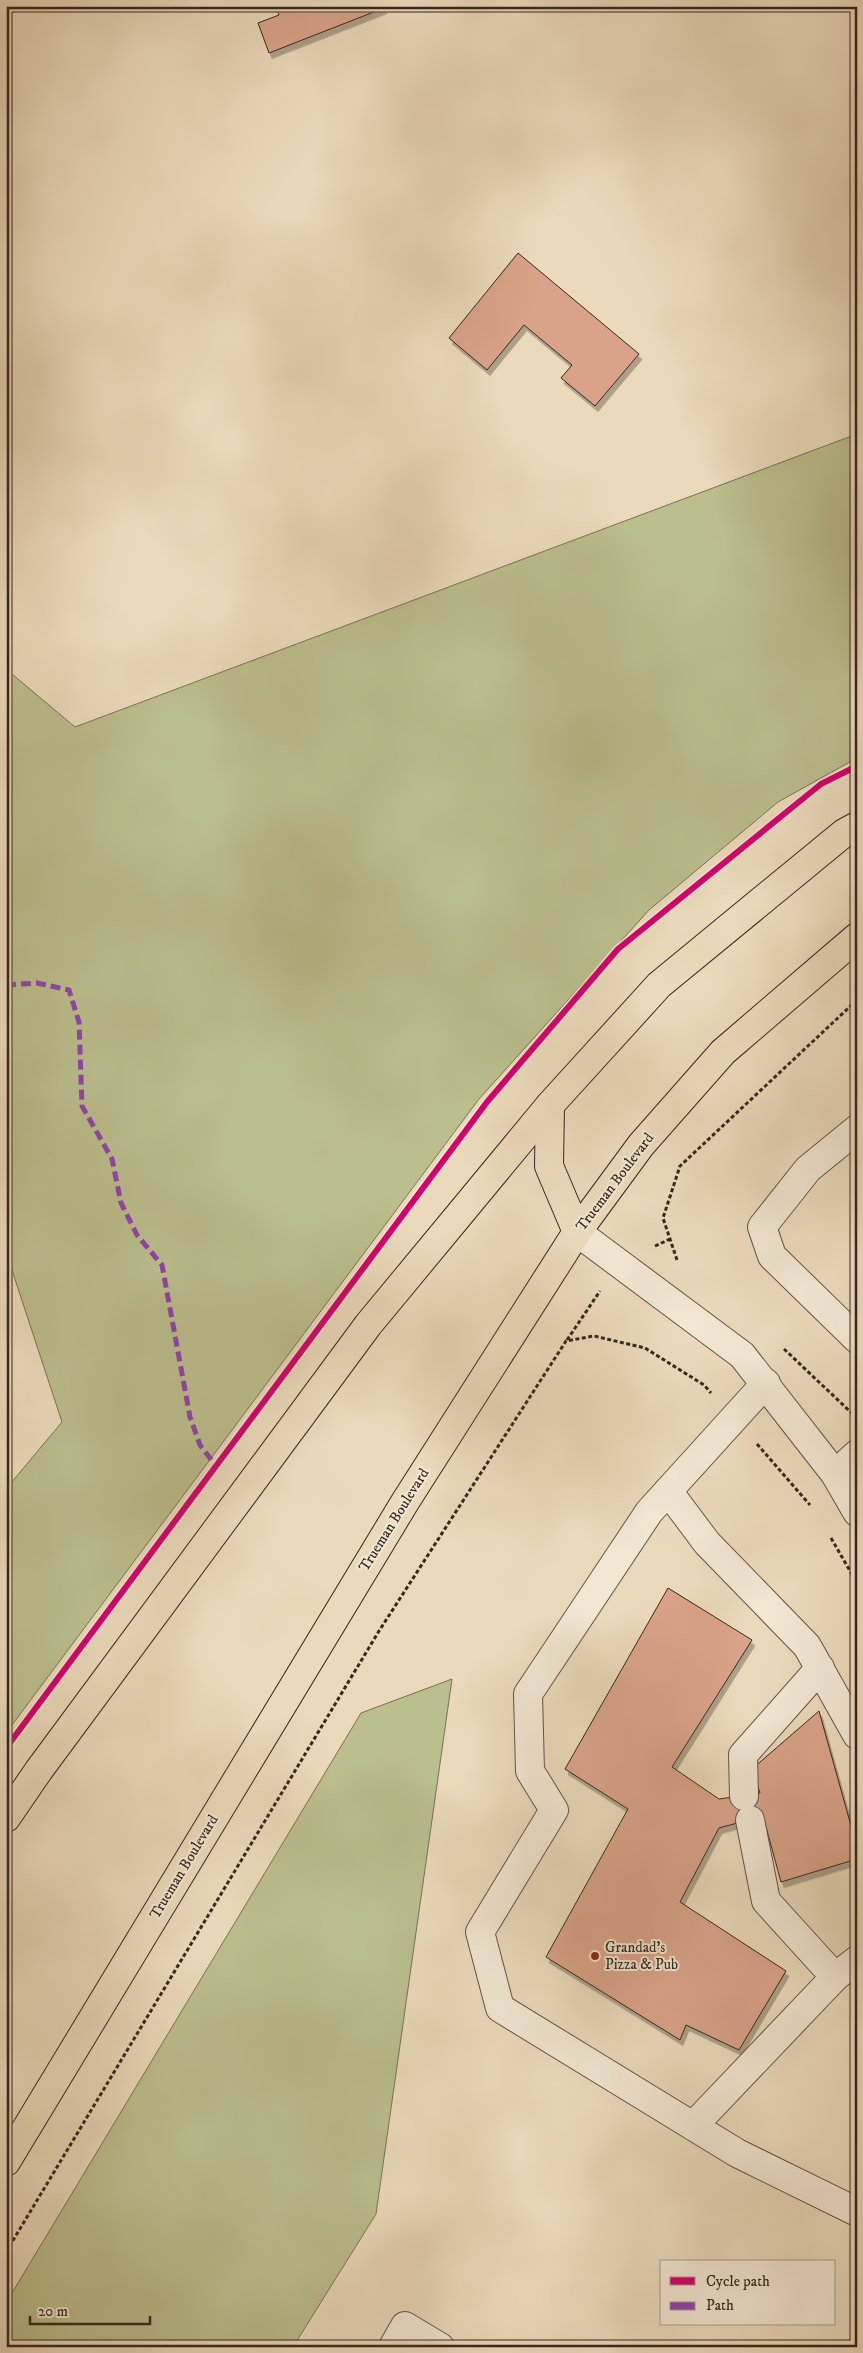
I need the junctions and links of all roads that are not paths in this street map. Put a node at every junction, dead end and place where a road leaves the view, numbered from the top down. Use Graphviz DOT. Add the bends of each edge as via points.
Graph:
graph roads {
  1 [pos="857,826"];
  2 [pos="857,937"];
  3 [pos="550,1105"];
  4 [pos="856,1130"];
  5 [pos="577,1232"];
  6 [pos="857,1339"];
  7 [pos="766,1383"];
  8 [pos="857,1454"];
  9 [pos="835,1474"];
  10 [pos="668,1491"];
  11 [pos="857,1512"];
  12 [pos="820,1668"];
  13 [pos="857,1735"];
  14 [pos="6,1818"];
  15 [pos="857,1960"];
  16 [pos="835,1977"];
  17 [pos="46,2094"];
  18 [pos="693,2126"];
  19 [pos="6,2141"];
  20 [pos="6,2162"];
  21 [pos="857,2212"];
  22 [pos="393,2347"];
  23 [pos="440,2347"];
  1 -- 3 [label="main road" via="844,833 659,986"];
  2 -- 5 [label="main road, Trueman Boulevard" via="723,1052 641,1145"];
  3 -- 5 [label="main road" via="549,1166"];
  3 -- 14 [label="main road" via="368,1325"];
  4 -- 6 [label="lane" via="808,1169 762,1228 772,1256"];
  5 -- 7 [label="lane" via="742,1355"];
  5 -- 17 [label="main road, Trueman Boulevard" via="405,1502"];
  7 -- 9 [label="lane"];
  7 -- 10 [label="lane"];
  8 -- 9 [label="lane"];
  9 -- 11 [label="lane"];
  10 -- 12 [label="lane" via="706,1543 807,1646"];
  10 -- 18 [label="lane" via="649,1512 528,1694 530,1771 554,1810 480,1932 500,2008"];
  12 -- 13 [label="lane"];
  12 -- 16 [label="lane" via="743,1755 747,1808 766,1901"];
  15 -- 16 [label="lane"];
  16 -- 18 [label="lane"];
  17 -- 19 [label="main road"];
  17 -- 20 [label="main road, Trueman Boulevard"];
  18 -- 21 [label="lane" via="737,2153"];
  22 -- 23 [label="lane" via="405,2326"];
}
